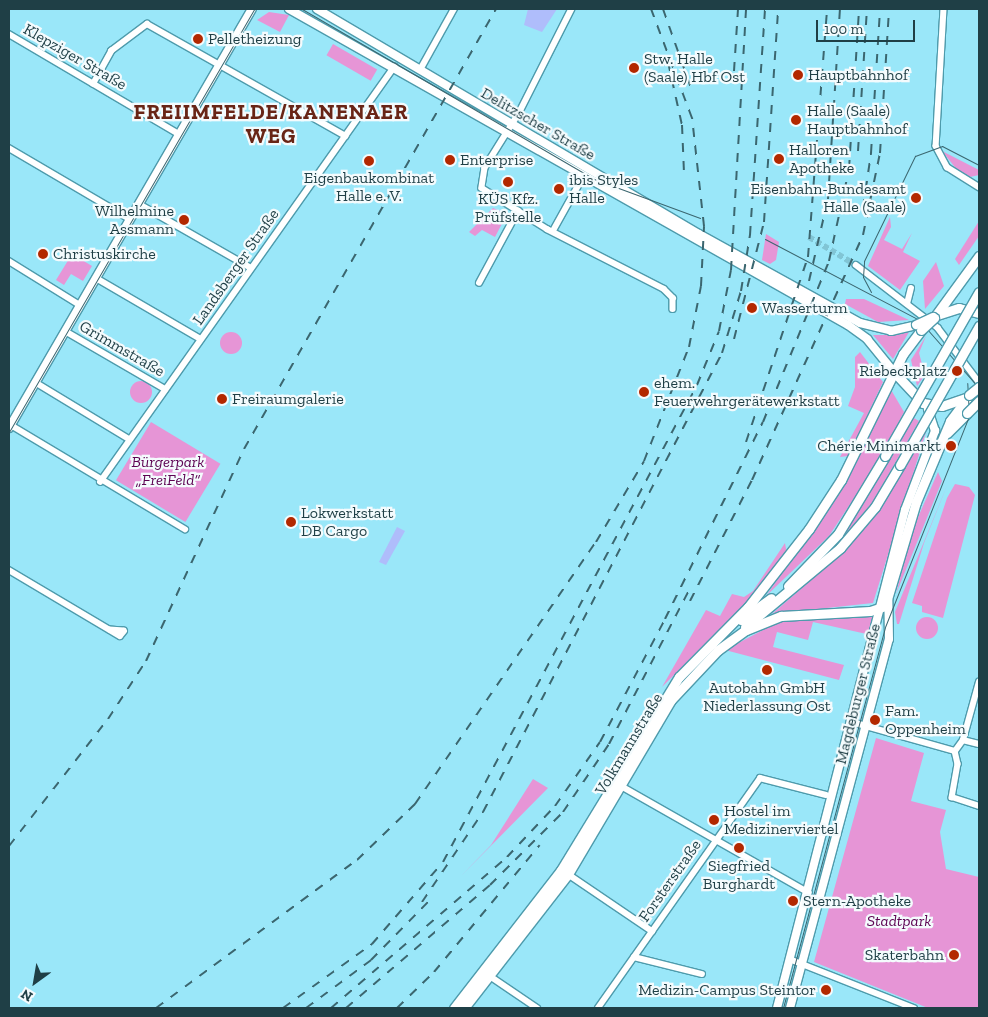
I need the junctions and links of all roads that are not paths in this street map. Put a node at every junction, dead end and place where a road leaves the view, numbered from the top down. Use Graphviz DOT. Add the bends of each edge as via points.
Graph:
graph roads {
  1 [pos="252,9"];
  2 [pos="289,9"];
  3 [pos="317,9"];
  4 [pos="454,9"];
  5 [pos="572,9"];
  6 [pos="944,9"];
  7 [pos="9,34"];
  8 [pos="220,64"];
  9 [pos="394,67"];
  10 [pos="420,70"];
  11 [pos="93,84"];
  12 [pos="512,125"];
  13 [pos="506,133"];
  14 [pos="179,134"];
  15 [pos="346,136"];
  16 [pos="9,148"];
  17 [pos="583,177"];
  18 [pos="979,187"];
  19 [pos="139,204"];
  20 [pos="518,211"];
  21 [pos="130,219"];
  22 [pos="554,229"];
  23 [pos="979,256"];
  24 [pos="9,261"];
  25 [pos="856,265"];
  26 [pos="251,268"];
  27 [pos="96,278"];
  28 [pos="479,283"];
  29 [pos="911,288"];
  30 [pos="979,292"];
  31 [pos="908,304"];
  32 [pos="80,305"];
  33 [pos="673,309"];
  34 [pos="979,313"];
  35 [pos="934,317"];
  36 [pos="979,326"];
  37 [pos="918,327"];
  38 [pos="65,331"];
  39 [pos="201,339"];
  40 [pos="893,371"];
  41 [pos="35,382"];
  42 [pos="979,382"];
  43 [pos="979,387"];
  44 [pos="165,389"];
  45 [pos="979,392"];
  46 [pos="969,396"];
  47 [pos="979,401"];
  48 [pos="923,403"];
  49 [pos="9,426"];
  50 [pos="130,439"];
  51 [pos="942,439"];
  52 [pos="101,481"];
  53 [pos="185,530"];
  54 [pos="9,570"];
  55 [pos="888,600"];
  56 [pos="880,610"];
  57 [pos="110,630"];
  58 [pos="725,632"];
  59 [pos="733,637"];
  60 [pos="979,682"];
  61 [pos="852,722"];
  62 [pos="866,726"];
  63 [pos="963,740"];
  64 [pos="979,744"];
  65 [pos="955,751"];
  66 [pos="621,786"];
  67 [pos="826,795"];
  68 [pos="979,806"];
  69 [pos="714,842"];
  70 [pos="568,874"];
  71 [pos="809,893"];
  72 [pos="652,931"];
  73 [pos="634,957"];
  74 [pos="792,960"];
  75 [pos="803,964"];
  76 [pos="702,974"];
  77 [pos="490,976"];
  78 [pos="454,1008"];
  79 [pos="464,1008"];
  80 [pos="537,1008"];
  81 [pos="598,1008"];
  82 [pos="777,1008"];
  83 [pos="790,1008"];
  84 [pos="914,1008"];
  1 -- 8 [label="street"];
  2 -- 9 [label="street, Delitzscher Straße"];
  3 -- 10 [label="street, Delitzscher Straße"];
  4 -- 10 [label="street"];
  5 -- 12 [label="street"];
  6 -- 18 [label="street" via="936,146 946,167"];
  7 -- 11 [label="street, Klepziger Straße"];
  8 -- 11 [label="street" via="147,24 116,46"];
  8 -- 14 [label="street"];
  8 -- 15 [label="street"];
  9 -- 13 [label="street, Delitzscher Straße"];
  9 -- 15 [label="street, Landsberger Straße"];
  10 -- 12 [label="street, Delitzscher Straße"];
  11 -- 14 [label="street, Klepziger Straße"];
  12 -- 13 [label="street"];
  12 -- 37 [label="street, Delitzscher Straße" via="860,323 891,331"];
  13 -- 17 [label="street, Delitzscher Straße"];
  13 -- 20 [label="street" via="481,180 491,195"];
  14 -- 19 [label="street"];
  15 -- 26 [label="street, Landsberger Straße"];
  16 -- 21 [label="street"];
  17 -- 22 [label="street"];
  17 -- 40 [label="street, Delitzscher Straße" via="853,328"];
  19 -- 21 [label="street"];
  19 -- 26 [label="street"];
  20 -- 22 [label="street"];
  20 -- 28 [label="street"];
  21 -- 27 [label="street"];
  22 -- 33 [label="street" via="664,289 673,298"];
  23 -- 35 [label="main road"];
  24 -- 32 [label="street"];
  25 -- 31 [label="street"];
  26 -- 39 [label="street, Landsberger Straße"];
  27 -- 32 [label="street"];
  27 -- 39 [label="street"];
  29 -- 31 [label="street"];
  30 -- 58 [label="main road, bridge" via="885,456 827,549 792,583"];
  31 -- 42 [label="street" via="938,328"];
  32 -- 38 [label="street"];
  34 -- 35 [label="main road" via="958,308"];
  35 -- 37 [label="main road, bridge"];
  36 -- 59 [label="main road, bridge" via="874,507 840,548"];
  37 -- 40 [label="main road"];
  38 -- 41 [label="street"];
  38 -- 44 [label="street, Grimmstraße"];
  39 -- 44 [label="street, Landsberger Straße"];
  40 -- 48 [label="main road"];
  40 -- 58 [label="main road" via="841,480 809,530"];
  41 -- 49 [label="street"];
  41 -- 50 [label="street"];
  43 -- 46 [label="main road, bridge"];
  44 -- 50 [label="street, Landsberger Straße"];
  45 -- 46 [label="main road, bridge"];
  46 -- 48 [label="main road" via="942,406"];
  46 -- 51 [label="main road, Magdeburger Straße"];
  47 -- 51 [label="main road, bridge"];
  48 -- 56 [label="street, Magdeburger Straße" via="935,431 905,510"];
  49 -- 52 [label="street"];
  50 -- 52 [label="street, Landsberger Straße"];
  51 -- 55 [label="main road, Magdeburger Straße" via="916,502"];
  52 -- 53 [label="street"];
  54 -- 57 [label="street"];
  55 -- 56 [label="main road"];
  55 -- 62 [label="street, Magdeburger Straße" via="892,628"];
  56 -- 59 [label="main road, Volkmannstraße" via="797,613"];
  56 -- 61 [label="street, Magdeburger Straße"];
  58 -- 78 [label="main road, Volkmannstraße" via="664,696 561,870"];
  59 -- 66 [label="main road, Volkmannstraße" via="672,700"];
  60 -- 63 [label="street"];
  61 -- 62 [label="street"];
  61 -- 71 [label="street, Magdeburger Straße"];
  62 -- 65 [label="street"];
  62 -- 75 [label="street, Magdeburger Straße"];
  63 -- 64 [label="street"];
  63 -- 65 [label="street"];
  65 -- 68 [label="street" via="958,764 952,797"];
  66 -- 69 [label="street"];
  66 -- 70 [label="main road, Volkmannstraße"];
  67 -- 69 [label="street, Forsterstraße" via="760,778"];
  69 -- 71 [label="street"];
  69 -- 72 [label="street, Forsterstraße"];
  70 -- 72 [label="street"];
  70 -- 77 [label="main road, Volkmannstraße"];
  71 -- 74 [label="street, Magdeburger Straße"];
  72 -- 73 [label="street, Forsterstraße"];
  73 -- 76 [label="street"];
  73 -- 81 [label="street, Forsterstraße"];
  74 -- 75 [label="street"];
  74 -- 82 [label="street, Magdeburger Straße"];
  75 -- 83 [label="street, Magdeburger Straße"];
  75 -- 84 [label="street"];
  77 -- 79 [label="main road, Volkmannstraße"];
  77 -- 80 [label="street"];
}
